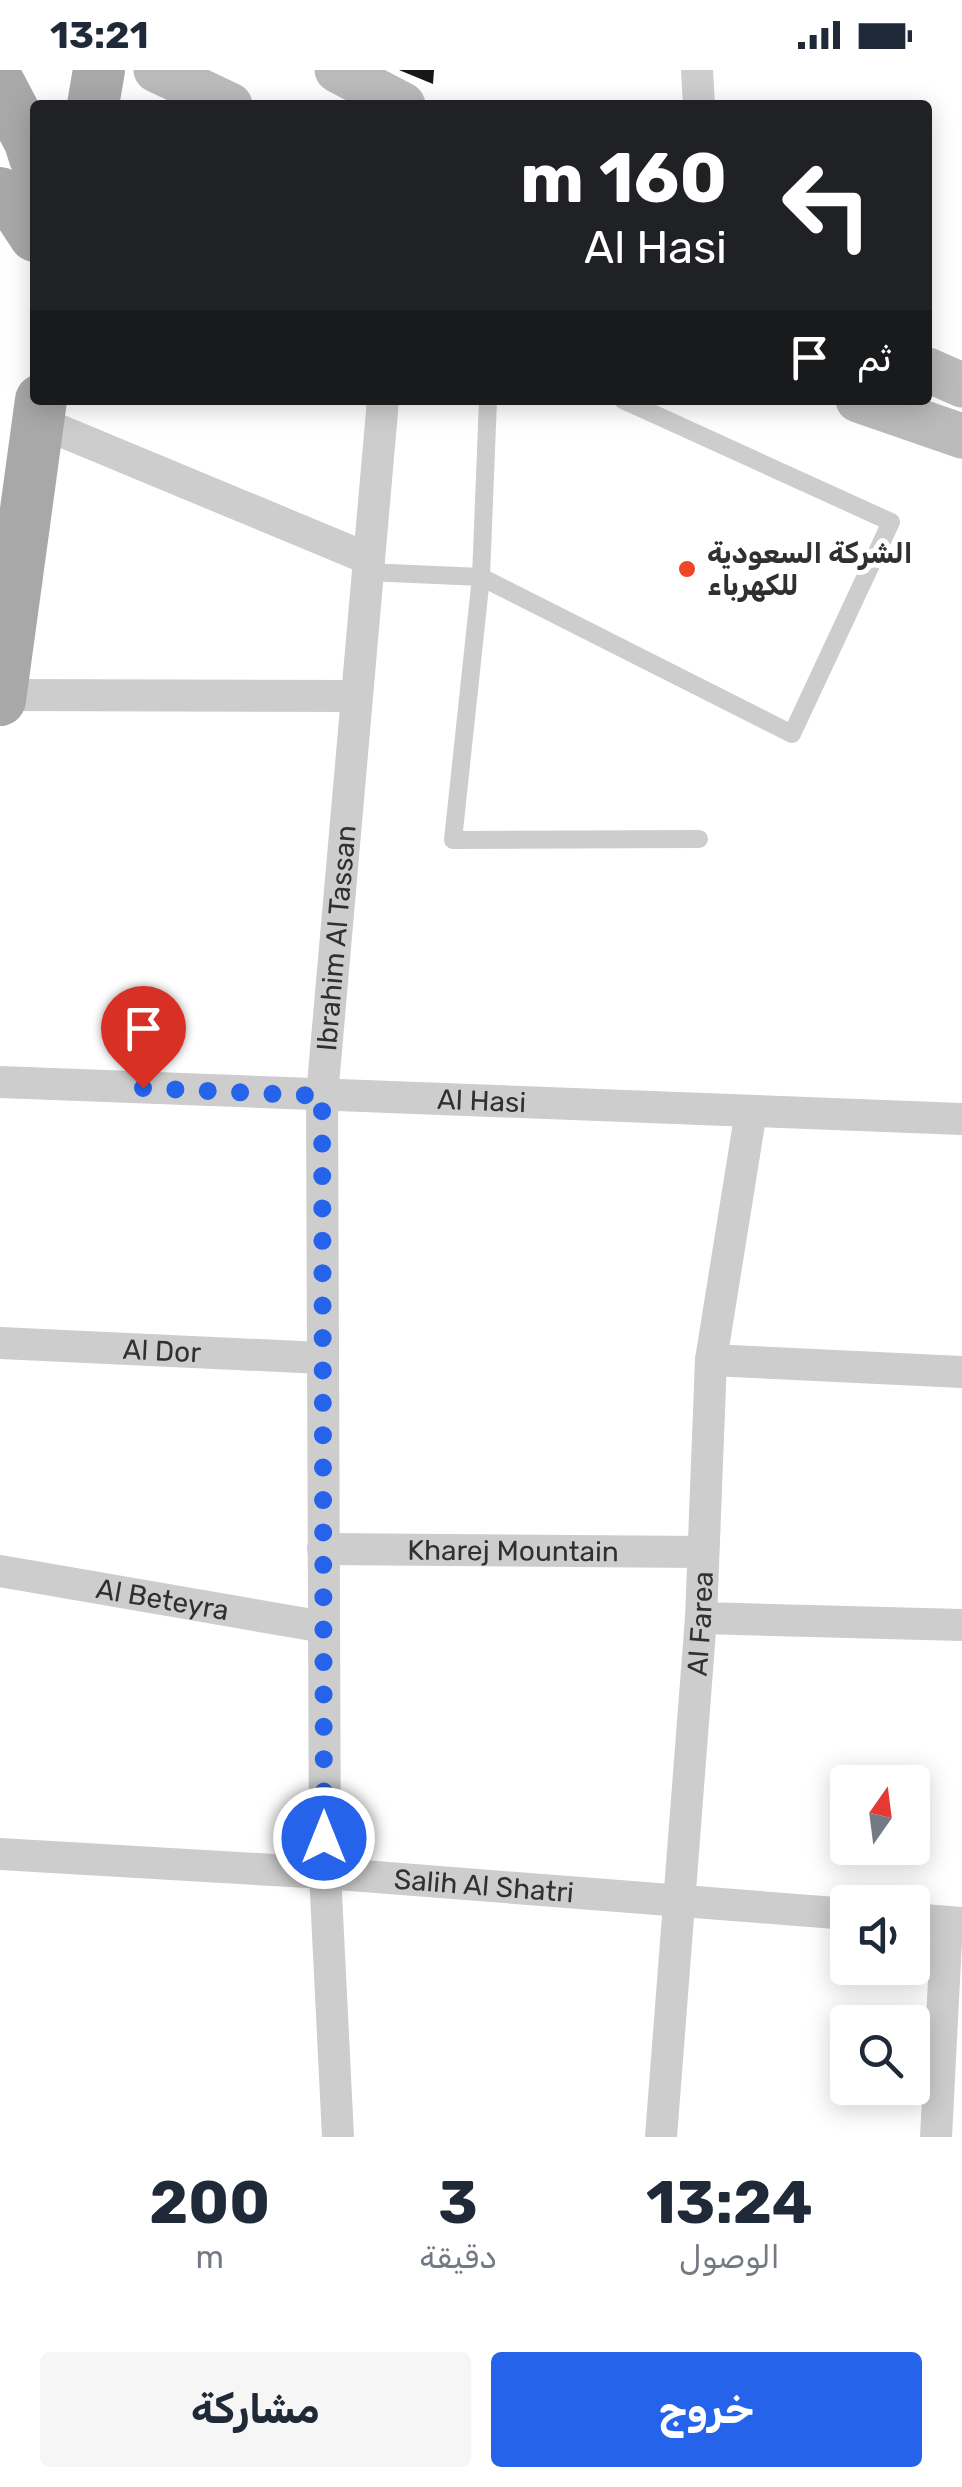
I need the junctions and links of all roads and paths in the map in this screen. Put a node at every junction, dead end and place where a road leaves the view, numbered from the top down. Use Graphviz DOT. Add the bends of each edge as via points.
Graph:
graph roads {
  1 [pos="99,70"];
  2 [pos="156,70"];
  3 [pos="336,70"];
  4 [pos="697,70"];
  5 [pos="0,85"];
  6 [pos="94,100"];
  7 [pos="219,100"];
  8 [pos="393,100"];
  9 [pos="699,100"];
  10 [pos="30,142"];
  11 [pos="0,193"];
  12 [pos="30,228"];
  13 [pos="932,372"];
  14 [pos="962,384"];
  15 [pos="382,405"];
  16 [pos="488,405"];
  17 [pos="634,405"];
  18 [pos="872,405"];
  19 [pos="39,411"];
  20 [pos="962,436"];
  21 [pos="368,566"];
  22 [pos="481,577"];
  23 [pos="357,696"];
  24 [pos="0,698"];
  25 [pos="700,839"];
  26 [pos="0,1082"];
  27 [pos="322,1096"];
  28 [pos="751,1111"];
  29 [pos="962,1119"];
  30 [pos="0,1344"];
  31 [pos="322,1358"];
  32 [pos="711,1360"];
  33 [pos="962,1372"];
  34 [pos="324,1549"];
  35 [pos="703,1552"];
  36 [pos="0,1571"];
  37 [pos="701,1618"];
  38 [pos="962,1625"];
  39 [pos="324,1627"];
  40 [pos="0,1854"];
  41 [pos="325,1872"];
  42 [pos="681,1901"];
  43 [pos="830,1913"];
  44 [pos="954,1923"];
  45 [pos="338,2137"];
  46 [pos="661,2137"];
  47 [pos="936,2137"];
  1 -- 6 [label="main road"];
  2 -- 7 [label="main road"];
  3 -- 8 [label="main road"];
  4 -- 9 [label="street"];
  5 -- 10 [label="main road"];
  11 -- 12 [label="main road"];
  13 -- 14 [label="main road"];
  15 -- 21 [label="street, Ibrahim Al Tassan"];
  16 -- 22 [label="lane"];
  17 -- 22 [label="lane" via="890,522 792,734"];
  18 -- 20 [label="main road"];
  19 -- 21 [label="street"];
  19 -- 24 [label="main road"];
  21 -- 22 [label="lane"];
  21 -- 23 [label="street, Ibrahim Al Tassan"];
  22 -- 25 [label="lane" via="453,840"];
  23 -- 24 [label="street"];
  23 -- 27 [label="street, Ibrahim Al Tassan"];
  26 -- 27 [label="street, Al Hasi"];
  27 -- 28 [label="street, Al Hasi"];
  27 -- 31 [label="street, Ibrahim Al Tassan"];
  28 -- 29 [label="street, Al Hasi"];
  28 -- 32 [label="street, Al Farea"];
  30 -- 31 [label="street, Al Dor"];
  31 -- 34 [label="street, Ibrahim Al Tassan"];
  32 -- 33 [label="street"];
  32 -- 35 [label="street, Al Farea"];
  34 -- 35 [label="street, Kharej Mountain"];
  34 -- 39 [label="street, Ibrahim Al Tassan"];
  35 -- 37 [label="street, Al Farea"];
  36 -- 39 [label="street, Al Beteyra"];
  37 -- 38 [label="street"];
  37 -- 42 [label="street, Al Farea"];
  39 -- 41 [label="street, Ibrahim Al Tassan"];
  40 -- 41 [label="street, Salih Al Shatri"];
  41 -- 42 [label="street, Salih Al Shatri"];
  41 -- 45 [label="street, Ibrahim Al Tassan"];
  42 -- 43 [label="street, Salih Al Shatri"];
  42 -- 46 [label="street, Al Farea"];
  44 -- 47 [label="street"];
}
